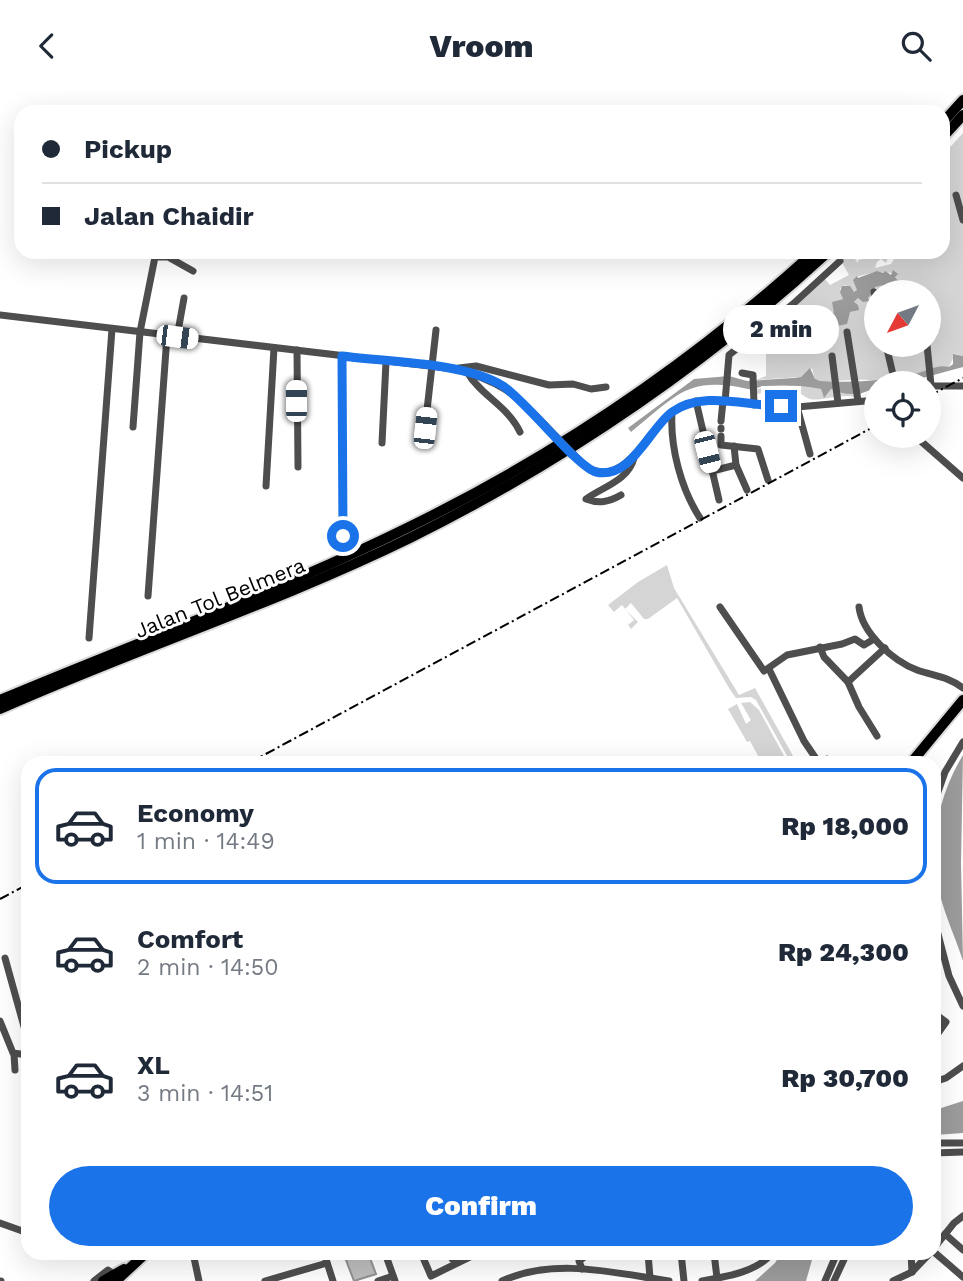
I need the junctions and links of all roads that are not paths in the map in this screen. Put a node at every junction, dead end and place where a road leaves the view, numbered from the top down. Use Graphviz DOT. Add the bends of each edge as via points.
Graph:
graph roads {
  1 [pos="963,100"];
  2 [pos="950,114"];
  3 [pos="963,115"];
  4 [pos="950,129"];
  5 [pos="956,195"];
  6 [pos="963,220"];
  7 [pos="155,259"];
  8 [pos="172,259"];
  9 [pos="806,259"];
  10 [pos="820,259"];
  11 [pos="841,261"];
  12 [pos="193,271"];
  13 [pos="184,298"];
  14 [pos="0,315"];
  15 [pos="112,329"];
  16 [pos="436,330"];
  17 [pos="140,332"];
  18 [pos="847,332"];
  19 [pos="167,336"];
  20 [pos="177,337"];
  21 [pos="274,348"];
  22 [pos="297,351"];
  23 [pos="342,356"];
  24 [pos="832,356"];
  25 [pos="386,362"];
  26 [pos="431,367"];
  27 [pos="455,369"];
  28 [pos="467,372"];
  29 [pos="742,373"];
  30 [pos="941,386"];
  31 [pos="963,386"];
  32 [pos="606,387"];
  33 [pos="858,399"];
  34 [pos="864,399"];
  35 [pos="696,401"];
  36 [pos="724,401"];
  37 [pos="838,403"];
  38 [pos="754,405"];
  39 [pos="797,407"];
  40 [pos="672,412"];
  41 [pos="132,427"];
  42 [pos="425,428"];
  43 [pos="520,432"];
  44 [pos="382,443"];
  45 [pos="734,446"];
  46 [pos="929,448"];
  47 [pos="635,454"];
  48 [pos="810,454"];
  49 [pos="736,465"];
  50 [pos="298,467"];
  51 [pos="712,471"];
  52 [pos="963,478"];
  53 [pos="768,480"];
  54 [pos="266,486"];
  55 [pos="747,490"];
  56 [pos="621,495"];
  57 [pos="719,500"];
  58 [pos="700,518"];
  59 [pos="343,536"];
  60 [pos="148,596"];
  61 [pos="720,607"];
  62 [pos="859,607"];
  63 [pos="89,638"];
  64 [pos="874,639"];
  65 [pos="821,647"];
  66 [pos="885,648"];
  67 [pos="769,669"];
  68 [pos="848,682"];
  69 [pos="963,688"];
  70 [pos="0,700"];
  71 [pos="963,700"];
  72 [pos="0,709"];
  73 [pos="877,736"];
  74 [pos="963,742"];
  75 [pos="815,756"];
  76 [pos="917,756"];
  77 [pos="941,783"];
  78 [pos="941,946"];
  79 [pos="5,958"];
  80 [pos="963,1006"];
  81 [pos="21,1016"];
  82 [pos="0,1021"];
  83 [pos="14,1055"];
  84 [pos="21,1055"];
  85 [pos="963,1066"];
  86 [pos="15,1070"];
  87 [pos="941,1079"];
  88 [pos="941,1143"];
  89 [pos="963,1143"];
  90 [pos="963,1152"];
  91 [pos="941,1153"];
  92 [pos="963,1216"];
  93 [pos="0,1223"];
  94 [pos="21,1230"];
  95 [pos="945,1234"];
  96 [pos="941,1240"];
  97 [pos="963,1250"];
  98 [pos="941,1258"];
  99 [pos="138,1260"];
  100 [pos="194,1260"];
  101 [pos="326,1260"];
  102 [pos="387,1260"];
  103 [pos="424,1260"];
  104 [pos="464,1260"];
  105 [pos="580,1260"];
  106 [pos="649,1260"];
  107 [pos="682,1260"];
  108 [pos="715,1260"];
  109 [pos="767,1260"];
  110 [pos="834,1260"];
  111 [pos="843,1260"];
  112 [pos="911,1260"];
  113 [pos="924,1260"];
  114 [pos="327,1263"];
  115 [pos="582,1269"];
  116 [pos="912,1272"];
  117 [pos="115,1277"];
  118 [pos="963,1277"];
  119 [pos="650,1278"];
  120 [pos="717,1278"];
  121 [pos="394,1279"];
  122 [pos="94,1281"];
  123 [pos="103,1281"];
  124 [pos="199,1281"];
  125 [pos="265,1281"];
  126 [pos="333,1281"];
  127 [pos="378,1281"];
  128 [pos="502,1281"];
  129 [pos="668,1281"];
  130 [pos="684,1281"];
  131 [pos="702,1281"];
  132 [pos="825,1281"];
  133 [pos="834,1281"];
  134 [pos="893,1281"];
  1 -- 2 [label="highway"];
  3 -- 4 [label="highway"];
  5 -- 6 [label="street"];
  7 -- 17 [label="street"];
  8 -- 12 [label="street"];
  9 -- 70 [label="highway, Jalan Tol Belmera" via="658,379 505,477 359,551"];
  10 -- 72 [label="highway, Jalan Tol Belmera" via="660,390 507,487 361,561"];
  11 -- 36 [label="street" via="729,355"];
  13 -- 20 [label="street"];
  14 -- 15 [label="street"];
  15 -- 17 [label="street"];
  15 -- 63 [label="street"];
  16 -- 26 [label="street"];
  17 -- 19 [label="street"];
  17 -- 41 [label="street"];
  18 -- 33 [label="street"];
  19 -- 20 [label="street"];
  19 -- 60 [label="street"];
  20 -- 21 [label="street"];
  21 -- 22 [label="street"];
  21 -- 54 [label="street"];
  22 -- 23 [label="street"];
  22 -- 50 [label="street"];
  23 -- 25 [label="street"];
  23 -- 59 [label="street"];
  24 -- 37 [label="street"];
  25 -- 26 [label="street"];
  25 -- 44 [label="street"];
  26 -- 27 [label="street"];
  26 -- 42 [label="street"];
  27 -- 28 [label="street"];
  27 -- 32 [label="street" via="476,366 549,385"];
  28 -- 43 [label="street" via="502,406"];
  28 -- 47 [label="street, bridge" via="500,384 597,472 613,472"];
  29 -- 38 [label="street" via="753,375"];
  30 -- 31 [label="street"];
  33 -- 34 [label="street"];
  33 -- 37 [label="street"];
  35 -- 36 [label="street"];
  35 -- 40 [label="street"];
  35 -- 51 [label="street"];
  36 -- 38 [label="street"];
  36 -- 45 [label="street" via="721,445"];
  37 -- 39 [label="street"];
  38 -- 39 [label="street"];
  39 -- 48 [label="street"];
  40 -- 47 [label="street"];
  40 -- 58 [label="street" via="682,479"];
  45 -- 49 [label="street"];
  45 -- 53 [label="street" via="758,449"];
  46 -- 52 [label="street"];
  47 -- 56 [label="street" via="620,479 586,499 610,501"];
  49 -- 51 [label="street"];
  49 -- 55 [label="street"];
  51 -- 57 [label="street"];
  61 -- 67 [label="street" via="763,670"];
  62 -- 64 [label="street" via="862,622"];
  64 -- 65 [label="street" via="864,645 857,638"];
  64 -- 66 [label="street"];
  65 -- 67 [label="street" via="787,655"];
  65 -- 68 [label="street" via="824,657"];
  66 -- 68 [label="street"];
  66 -- 69 [label="street" via="915,670 950,679"];
  67 -- 75 [label="street"];
  68 -- 73 [label="street"];
  71 -- 76 [label="highway"];
  74 -- 77 [label="street"];
  78 -- 80 [label="street"];
  79 -- 81 [label="street"];
  82 -- 83 [label="street"];
  83 -- 84 [label="street"];
  83 -- 86 [label="street"];
  85 -- 87 [label="street"];
  88 -- 89 [label="street"];
  90 -- 91 [label="street"];
  92 -- 95 [label="street"];
  93 -- 94 [label="street"];
  95 -- 96 [label="street"];
  95 -- 97 [label="street"];
  98 -- 118 [label="street"];
  99 -- 117 [label="highway"];
  100 -- 124 [label="street"];
  101 -- 114 [label="street"];
  102 -- 121 [label="street"];
  103 -- 104 [label="street" via="431,1276"];
  105 -- 115 [label="street"];
  106 -- 119 [label="street"];
  107 -- 130 [label="street"];
  108 -- 120 [label="street"];
  109 -- 120 [label="street"];
  110 -- 132 [label="street"];
  111 -- 133 [label="street"];
  112 -- 116 [label="street"];
  113 -- 116 [label="street"];
  114 -- 125 [label="street"];
  114 -- 126 [label="street"];
  115 -- 119 [label="street"];
  115 -- 128 [label="street" via="539,1269"];
  116 -- 134 [label="street"];
  117 -- 122 [label="street" via="108,1270"];
  117 -- 123 [label="highway"];
  119 -- 129 [label="street"];
  120 -- 131 [label="street"];
  121 -- 127 [label="street"];
}
